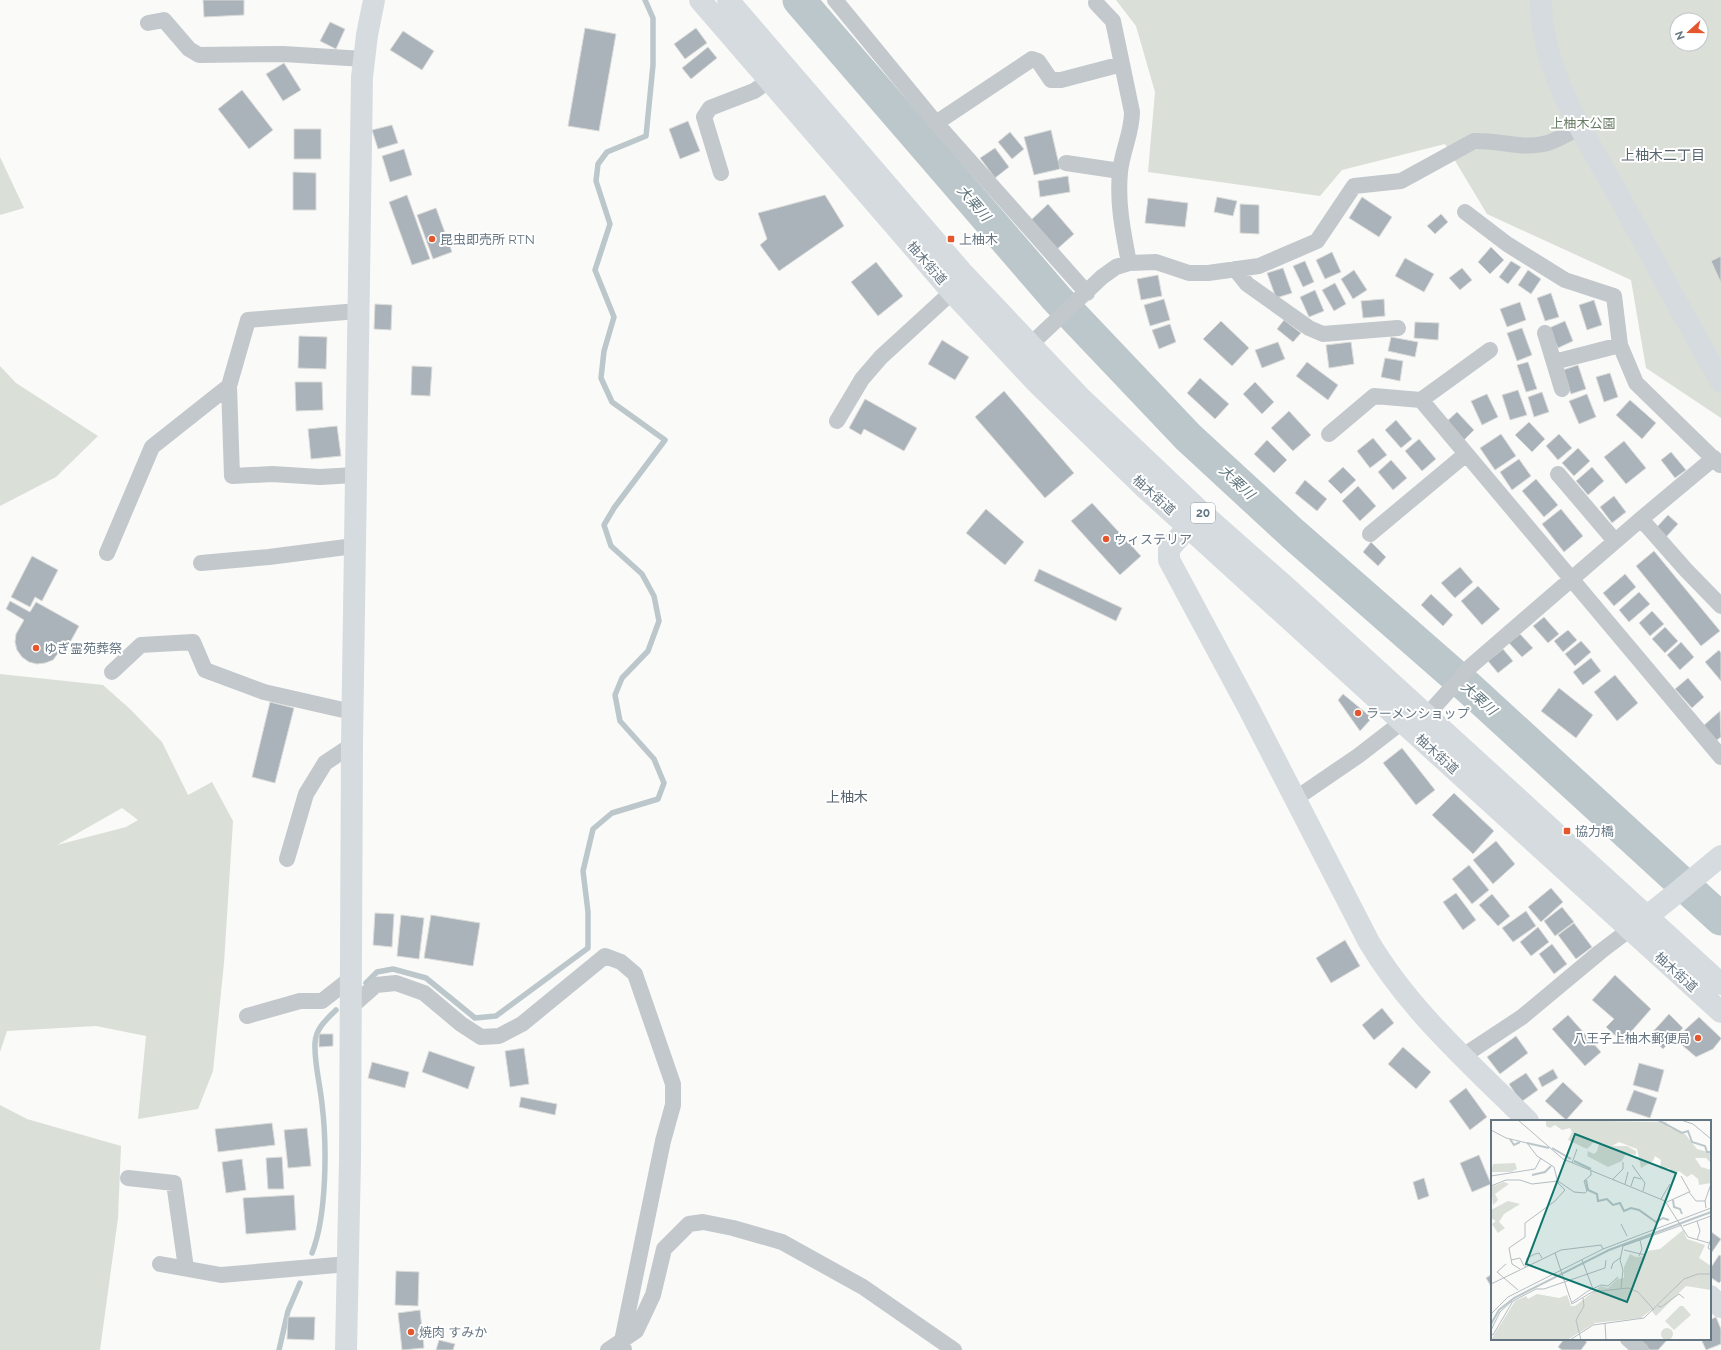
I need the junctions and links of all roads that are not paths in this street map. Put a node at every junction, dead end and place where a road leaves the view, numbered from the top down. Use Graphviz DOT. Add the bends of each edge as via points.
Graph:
graph roads {
  1 [pos="374,0"];
  2 [pos="700,0"];
  3 [pos="728,0"];
  4 [pos="835,0"];
  5 [pos="1541,0"];
  6 [pos="1096,3"];
  7 [pos="148,23"];
  8 [pos="364,59"];
  9 [pos="1122,64"];
  10 [pos="769,81"];
  11 [pos="936,123"];
  12 [pos="1581,127"];
  13 [pos="1066,163"];
  14 [pos="1120,171"];
  15 [pos="721,173"];
  16 [pos="1465,212"];
  17 [pos="1129,263"];
  18 [pos="1235,269"];
  19 [pos="952,292"];
  20 [pos="1084,295"];
  21 [pos="358,310"];
  22 [pos="1398,328"];
  23 [pos="1545,333"];
  24 [pos="1030,345"];
  25 [pos="1620,345"];
  26 [pos="1490,350"];
  27 [pos="1554,362"];
  28 [pos="1721,382"];
  29 [pos="229,386"];
  30 [pos="1562,389"];
  31 [pos="1421,400"];
  32 [pos="837,421"];
  33 [pos="1329,434"];
  34 [pos="1466,454"];
  35 [pos="1717,462"];
  36 [pos="1558,474"];
  37 [pos="355,475"];
  38 [pos="1195,519"];
  39 [pos="1641,519"];
  40 [pos="1370,534"];
  41 [pos="1615,540"];
  42 [pos="354,546"];
  43 [pos="108,553"];
  44 [pos="201,563"];
  45 [pos="1572,578"];
  46 [pos="1721,606"];
  47 [pos="112,672"];
  48 [pos="352,712"];
  49 [pos="1427,715"];
  50 [pos="1402,722"];
  51 [pos="352,745"];
  52 [pos="1721,757"];
  53 [pos="1295,799"];
  54 [pos="1721,856"];
  55 [pos="287,859"];
  56 [pos="1647,917"];
  57 [pos="1629,930"];
  58 [pos="350,978"];
  59 [pos="1721,984"];
  60 [pos="350,1007"];
  61 [pos="1721,1012"];
  62 [pos="247,1016"];
  63 [pos="1463,1056"];
  64 [pos="1527,1120"];
  65 [pos="128,1178"];
  66 [pos="160,1264"];
  67 [pos="348,1264"];
  68 [pos="186,1268"];
  69 [pos="1711,1297"];
  70 [pos="1721,1307"];
  71 [pos="1629,1340"];
  72 [pos="623,1346"];
  73 [pos="346,1350"];
  74 [pos="608,1350"];
  75 [pos="954,1350"];
  76 [pos="1641,1350"];
  1 -- 8 [label="main road"];
  2 -- 10 [label="main road, 柚木街道 / 20"];
  3 -- 24 [label="main road, 柚木街道 / 20" via="962,271"];
  4 -- 11 [label="street"];
  5 -- 12 [label="main road" via="1543,28 1553,64"];
  6 -- 9 [label="street" via="1113,21"];
  7 -- 8 [label="street" via="164,20 189,49 199,55 283,54"];
  8 -- 21 [label="main road"];
  9 -- 11 [label="street" via="1061,80 1051,80 1038,61 1032,60"];
  9 -- 14 [label="street" via="1130,96 1132,126"];
  10 -- 15 [label="street" via="754,91 710,108 704,117"];
  10 -- 19 [label="main road, 柚木街道 / 20"];
  11 -- 20 [label="street"];
  12 -- 18 [label="street" via="1545,144 1529,146 1488,141 1474,142 1402,181 1354,186 1317,241 1259,266"];
  12 -- 28 [label="main road"];
  13 -- 14 [label="street"];
  14 -- 17 [label="street" via="1120,216"];
  16 -- 25 [label="street" via="1507,244 1565,280 1614,296"];
  17 -- 18 [label="street" via="1156,262 1188,273"];
  17 -- 20 [label="street" via="1116,267"];
  18 -- 22 [label="street" via="1247,284 1309,328 1323,334"];
  19 -- 32 [label="street" via="881,357 862,379"];
  19 -- 38 [label="main road, 柚木街道 / 20" via="1063,409 1145,488"];
  20 -- 24 [label="street"];
  21 -- 29 [label="street" via="248,320"];
  21 -- 37 [label="main road"];
  23 -- 27 [label="street"];
  24 -- 38 [label="main road, 柚木街道 / 20"];
  25 -- 27 [label="street"];
  25 -- 35 [label="street" via="1636,383"];
  26 -- 31 [label="street"];
  27 -- 30 [label="street"];
  29 -- 37 [label="street" via="232,476"];
  29 -- 43 [label="street" via="152,447"];
  31 -- 33 [label="street" via="1374,396"];
  31 -- 34 [label="street"];
  34 -- 40 [label="street"];
  34 -- 45 [label="street"];
  35 -- 39 [label="street"];
  36 -- 41 [label="street"];
  37 -- 42 [label="main road"];
  38 -- 49 [label="main road, 柚木街道 / 20"];
  38 -- 50 [label="main road, 柚木街道 / 20"];
  38 -- 53 [label="main road" via="1169,549 1169,560"];
  39 -- 41 [label="street"];
  39 -- 46 [label="street"];
  41 -- 45 [label="street"];
  42 -- 44 [label="street"];
  42 -- 48 [label="main road"];
  45 -- 49 [label="street" via="1471,666"];
  45 -- 52 [label="street"];
  47 -- 48 [label="street" via="141,645 193,642 204,670 264,692"];
  48 -- 51 [label="main road"];
  49 -- 56 [label="main road, 柚木街道 / 20"];
  50 -- 53 [label="street"];
  50 -- 57 [label="main road, 柚木街道 / 20"];
  51 -- 55 [label="street" via="325,763 306,794"];
  51 -- 58 [label="main road"];
  53 -- 63 [label="main road" via="1377,956 1419,1011"];
  54 -- 56 [label="main road"];
  56 -- 57 [label="main road"];
  56 -- 59 [label="main road, 柚木街道 / 20"];
  57 -- 61 [label="main road, 柚木街道 / 20"];
  57 -- 63 [label="street" via="1522,1017"];
  58 -- 60 [label="main road"];
  58 -- 62 [label="street" via="322,1001 300,1002"];
  60 -- 67 [label="main road"];
  60 -- 72 [label="street" via="376,985 396,983 424,993 481,1037 499,1036 522,1024 605,956 621,962 635,974 673,1084 673,1105 663,1141"];
  63 -- 64 [label="main road"];
  65 -- 68 [label="street" via="174,1183"];
  66 -- 68 [label="street"];
  67 -- 68 [label="street" via="221,1275"];
  67 -- 73 [label="main road"];
  69 -- 70 [label="main road"];
  71 -- 76 [label="street"];
  72 -- 74 [label="street"];
  72 -- 75 [label="street" via="636,1331 653,1295 664,1249 689,1224 703,1222 782,1242 863,1287"];
}
